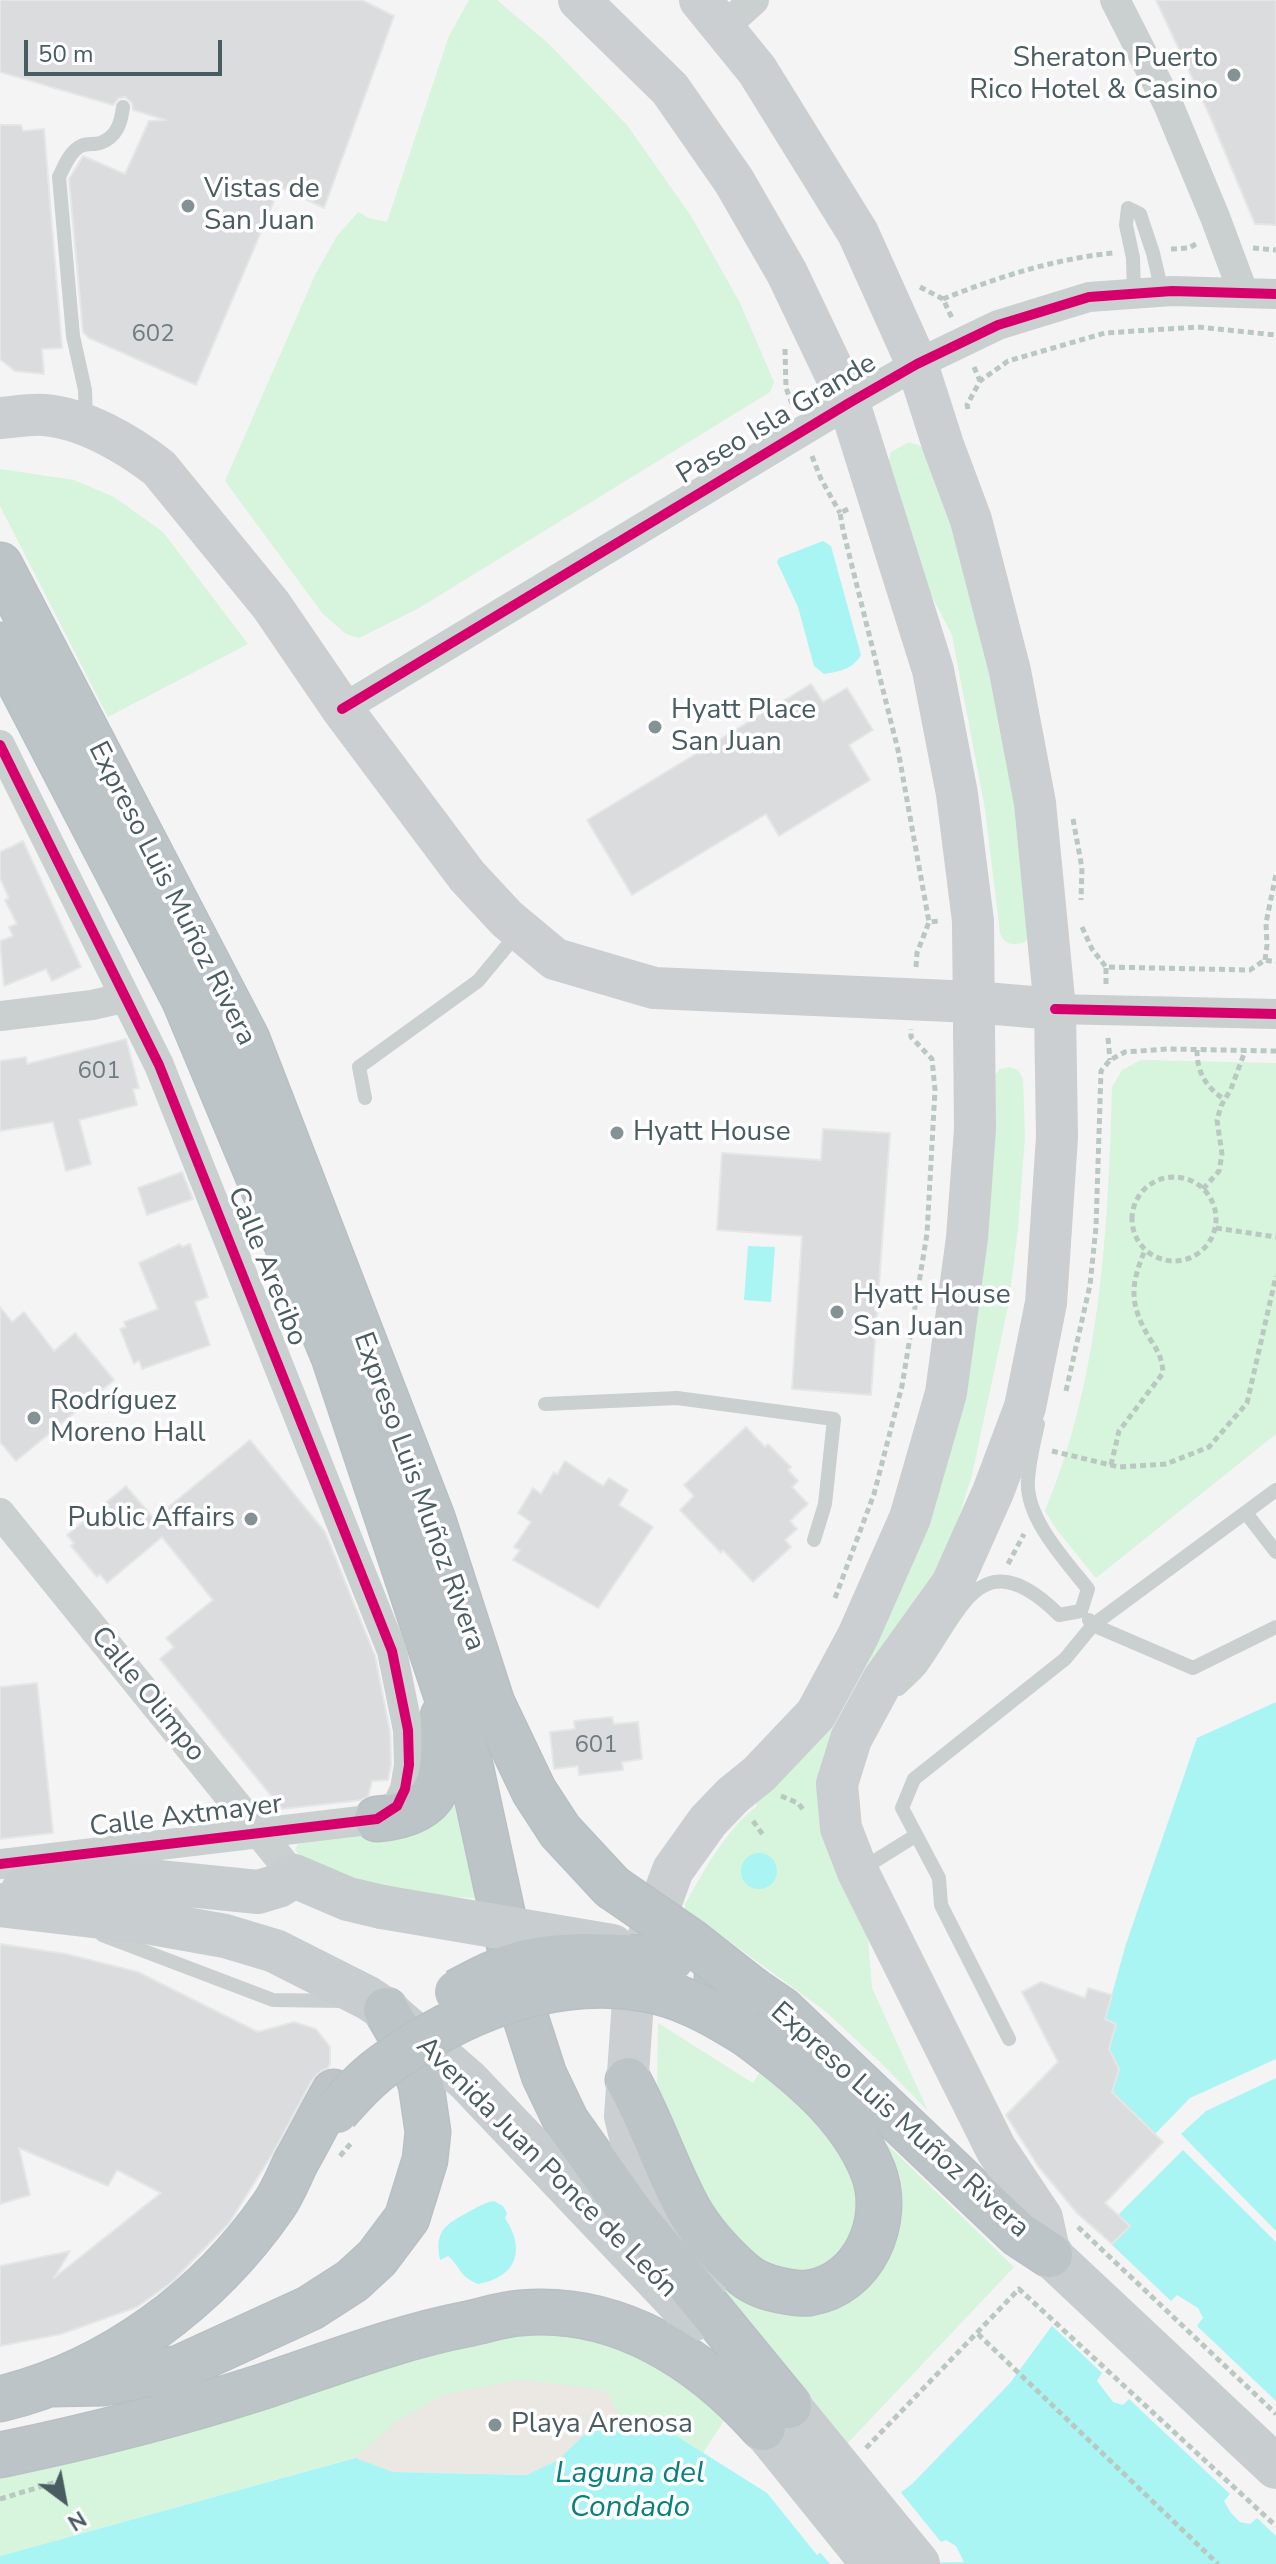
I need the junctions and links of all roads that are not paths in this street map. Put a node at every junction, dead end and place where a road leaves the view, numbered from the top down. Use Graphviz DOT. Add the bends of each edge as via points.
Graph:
graph roads {
  1 [pos="579,0"];
  2 [pos="754,0"];
  3 [pos="1115,0"];
  4 [pos="712,14"];
  5 [pos="123,107"];
  6 [pos="1243,292"];
  7 [pos="1148,293"];
  8 [pos="1276,294"];
  9 [pos="917,364"];
  10 [pos="849,403"];
  11 [pos="0,418"];
  12 [pos="87,426"];
  13 [pos="0,565"];
  14 [pos="0,645"];
  15 [pos="342,709"];
  16 [pos="0,745"];
  17 [pos="520,930"];
  18 [pos="123,998"];
  19 [pos="973,1002"];
  20 [pos="1055,1009"];
  21 [pos="1276,1014"];
  22 [pos="0,1016"];
  23 [pos="365,1098"];
  24 [pos="1033,1367"];
  25 [pos="545,1404"];
  26 [pos="1276,1490"];
  27 [pos="0,1513"];
  28 [pos="1246,1513"];
  29 [pos="814,1540"];
  30 [pos="1276,1552"];
  31 [pos="1081,1611"];
  32 [pos="1093,1625"];
  33 [pos="1276,1627"];
  34 [pos="442,1681"];
  35 [pos="870,1703"];
  36 [pos="377,1819"];
  37 [pos="258,1832"];
  38 [pos="915,1836"];
  39 [pos="0,1864"];
  40 [pos="858,1872"];
  41 [pos="294,1876"];
  42 [pos="0,1894"];
  43 [pos="0,1905"];
  44 [pos="672,1959"];
  45 [pos="754,1991"];
  46 [pos="377,2004"];
  47 [pos="1009,2039"];
  48 [pos="628,2080"];
  49 [pos="335,2101"];
  50 [pos="1064,2240"];
  51 [pos="51,2384"];
  52 [pos="0,2399"];
  53 [pos="776,2417"];
  54 [pos="0,2455"];
  55 [pos="1276,2467"];
  56 [pos="873,2564"];
  57 [pos="918,2564"];
  1 -- 10 [label="main road" via="670,89 734,181 787,273"];
  2 -- 4 [label="street"];
  3 -- 6 [label="street" via="1168,104"];
  4 -- 9 [label="main road" via="757,70 858,233"];
  5 -- 12 [label="lane" via="114,136 81,146 59,177"];
  6 -- 7 [label="street, Paseo Isla Grande"];
  6 -- 8 [label="street, Paseo Isla Grande"];
  7 -- 7 [label="lane" via="1151,249 1140,214 1128,208 1132,251"];
  7 -- 9 [label="street, Paseo Isla Grande" via="1089,297 998,325"];
  9 -- 10 [label="street, Paseo Isla Grande"];
  9 -- 20 [label="main road" via="971,520 1010,671 1035,803"];
  10 -- 15 [label="street, Paseo Isla Grande"];
  10 -- 19 [label="main road" via="933,670 957,794 973,921"];
  11 -- 12 [label="main road" via="45,415"];
  12 -- 15 [label="main road" via="159,468 271,605"];
  13 -- 45 [label="highway, Expreso Luis Muñoz Rivera, bridge" via="247,1039 433,1520 492,1703 534,1791 560,1831 612,1887"];
  14 -- 34 [label="highway, Expreso Luis Muñoz Rivera" via="196,1028 334,1357"];
  15 -- 17 [label="main road" via="467,876"];
  16 -- 18 [label="street, Calle Arecibo"];
  17 -- 19 [label="main road" via="555,959 654,988"];
  17 -- 23 [label="lane" via="478,981 359,1067"];
  18 -- 22 [label="street"];
  18 -- 36 [label="street, Calle Arecibo" via="159,1065 392,1651 408,1730 409,1765 397,1806"];
  19 -- 20 [label="main road"];
  19 -- 48 [label="main road" via="955,1091 975,1129 967,1238 946,1393 910,1518 858,1636 816,1714 708,1821 673,1870 635,1973"];
  20 -- 21 [label="street"];
  20 -- 24 [label="main road" via="1057,1137 1046,1303"];
  24 -- 31 [label="lane" via="1041,1407 1027,1482 1030,1504 1088,1589"];
  24 -- 35 [label="main road" via="1025,1407 952,1584"];
  25 -- 29 [label="lane" via="677,1398 834,1419 825,1504"];
  26 -- 28 [label="lane"];
  27 -- 37 [label="street, Calle Olimpo"];
  28 -- 30 [label="lane"];
  28 -- 32 [label="lane"];
  31 -- 32 [label="lane"];
  31 -- 35 [label="lane" via="1059,1615 1016,1583 979,1588 957,1609 920,1669 898,1690"];
  32 -- 33 [label="lane" via="1193,1668"];
  32 -- 38 [label="lane" via="1065,1659 914,1779 902,1808"];
  34 -- 36 [label="highway" via="441,1776 431,1798 416,1812"];
  34 -- 53 [label="highway, Expreso Luis Muñoz Rivera" via="471,1769 524,2013 544,2075 560,2110"];
  35 -- 40 [label="main road" via="851,1739 837,1784 841,1828"];
  36 -- 37 [label="street, Calle Axtmayer"];
  37 -- 39 [label="street, Calle Axtmayer"];
  37 -- 41 [label="street, Calle Olimpo"];
  38 -- 40 [label="lane"];
  38 -- 47 [label="lane" via="939,1878 941,1905"];
  40 -- 50 [label="main road" via="996,2149 1042,2218"];
  41 -- 42 [label="main road" via="258,1892 108,1881"];
  41 -- 44 [label="main road, bridge" via="382,1907"];
  43 -- 46 [label="main road, Avenida Juan Ponce de León" via="166,1926 251,1943"];
  44 -- 45 [label="highway, bridge"];
  44 -- 49 [label="highway, bridge" via="563,1956 526,1962 480,1979 387,2044"];
  45 -- 50 [label="highway, Expreso Luis Muñoz Rivera" via="809,2034 1018,2234"];
  46 -- 51 [label="highway" via="404,2041 421,2084 428,2132 407,2218 377,2258 310,2308 179,2368 103,2383"];
  46 -- 53 [label="main road, Avenida Juan Ponce de León" via="468,2081 757,2388"];
  48 -- 49 [label="highway, bridge" via="688,2209 743,2275 763,2287 811,2293 849,2275 862,2262 877,2228 880,2198 873,2172 850,2130 817,2091 747,2034 703,2008 649,1990 586,1984 493,2004 449,2024"];
  48 -- 53 [label="main road" via="625,2116 632,2145 701,2276 775,2372"];
  49 -- 51 [label="highway" via="276,2203 225,2266 150,2330"];
  50 -- 55 [label="main road"];
  51 -- 52 [label="highway"];
  53 -- 54 [label="highway" via="738,2399 706,2372 624,2326 588,2317 520,2313 431,2330 193,2408"];
  53 -- 56 [label="main road"];
  53 -- 57 [label="main road" via="843,2472"];
}
